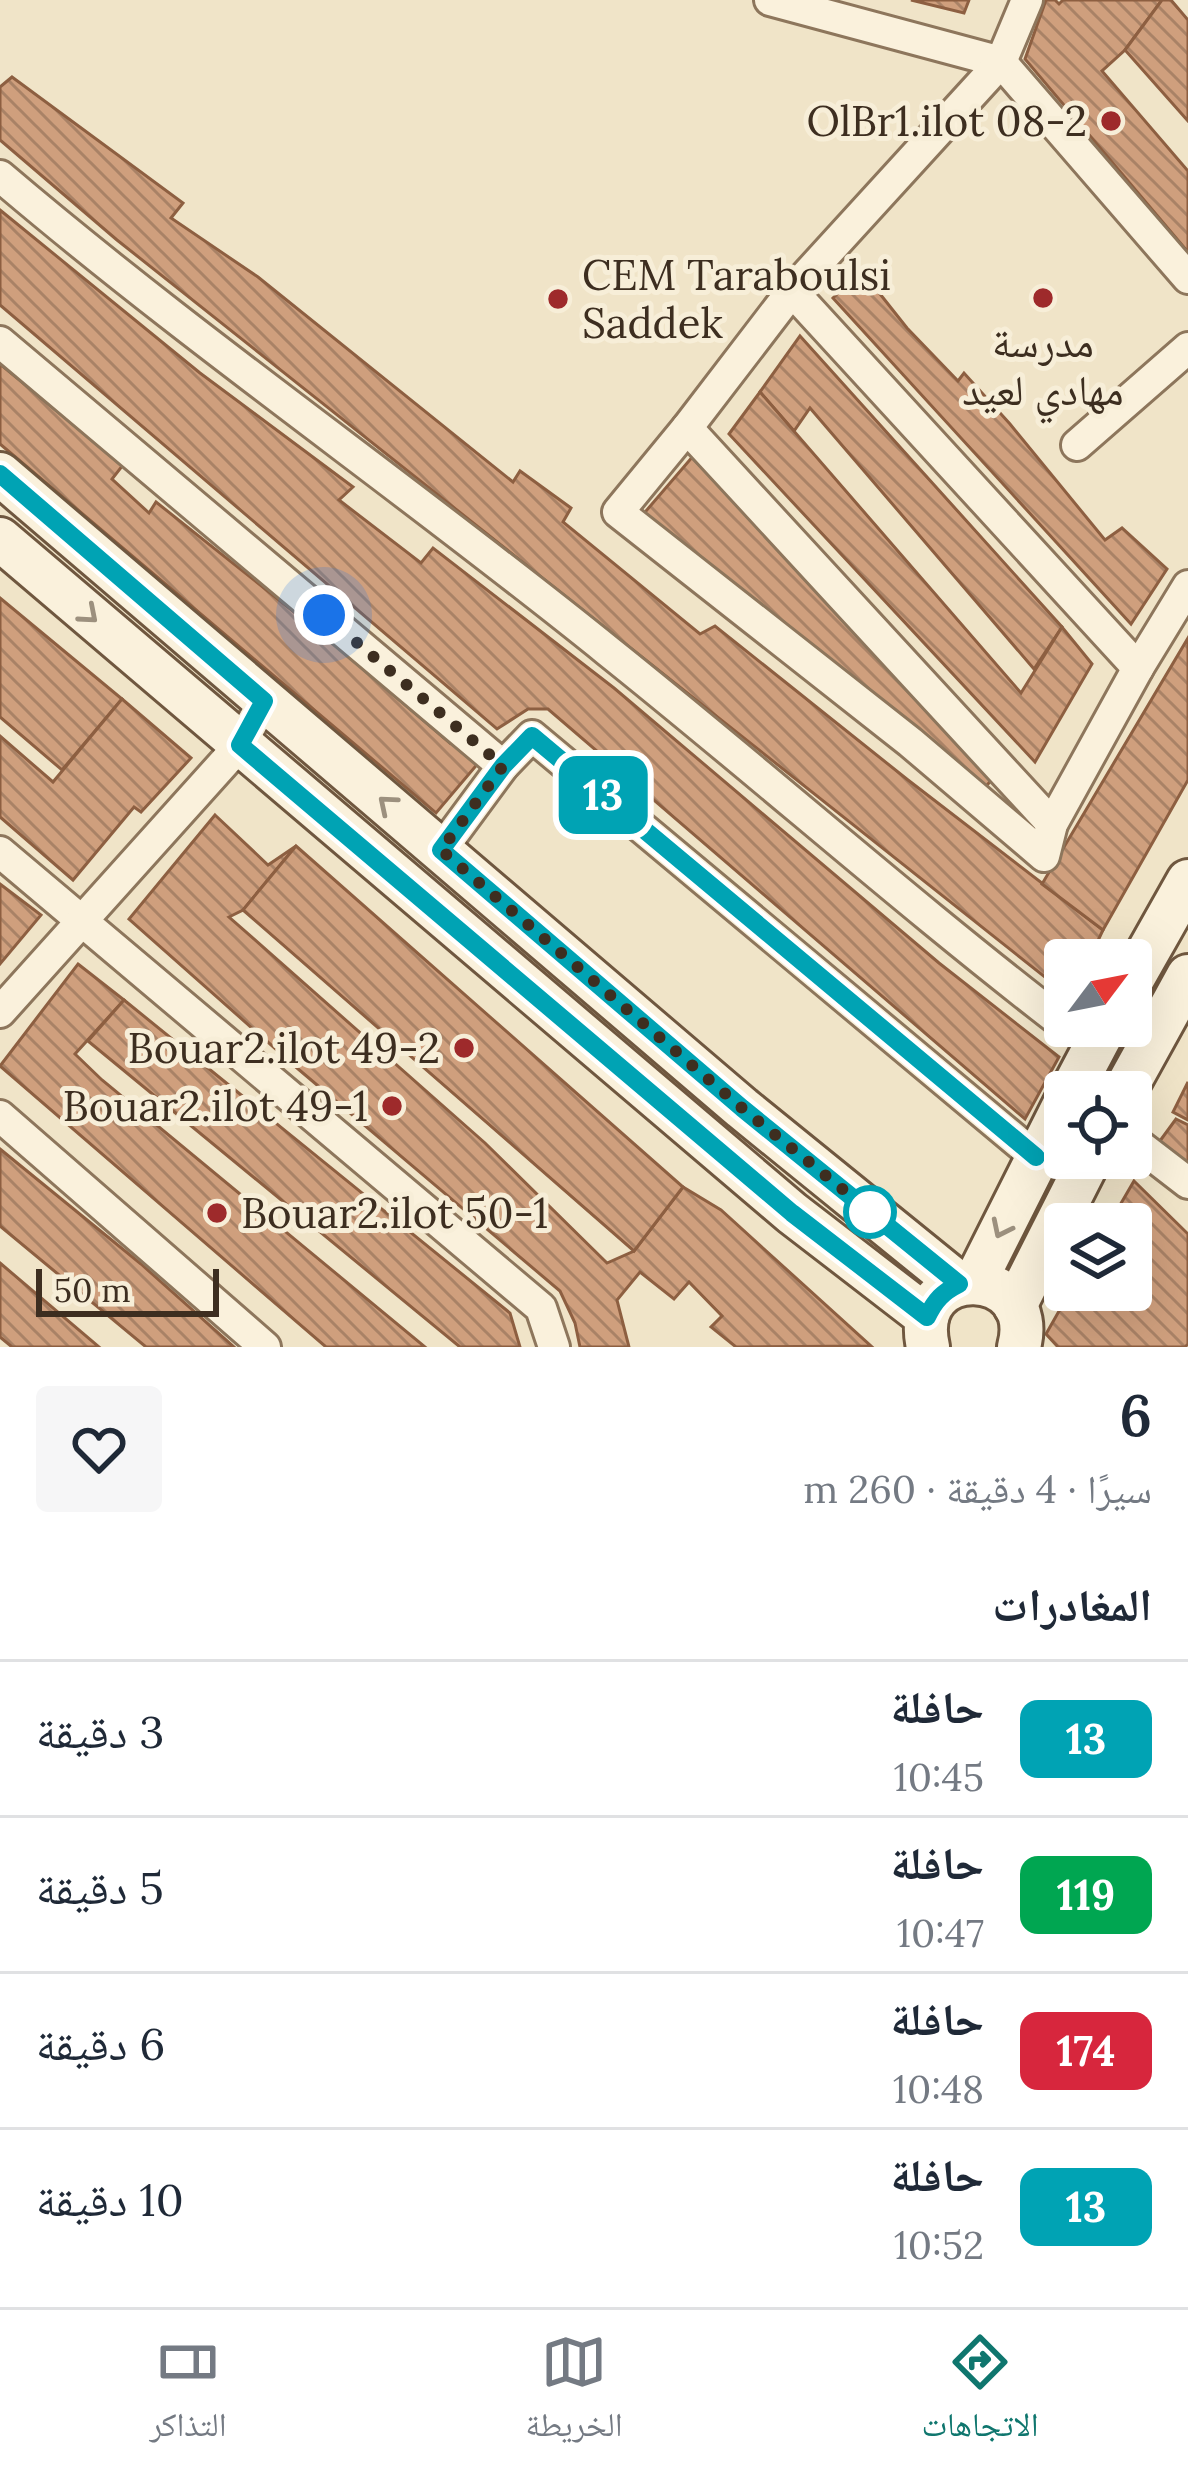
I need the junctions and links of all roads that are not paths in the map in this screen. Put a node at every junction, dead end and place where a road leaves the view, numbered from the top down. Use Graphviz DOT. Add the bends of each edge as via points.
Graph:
graph roads {
  1 [pos="770,0"];
  2 [pos="1027,0"];
  3 [pos="1000,62"];
  4 [pos="0,176"];
  5 [pos="1188,278"];
  6 [pos="792,291"];
  7 [pos="0,342"];
  8 [pos="1188,348"];
  9 [pos="687,428"];
  10 [pos="1077,445"];
  11 [pos="0,474"];
  12 [pos="0,539"];
  13 [pos="1188,586"];
  14 [pos="1138,668"];
  15 [pos="264,701"];
  16 [pos="240,745"];
  17 [pos="503,766"];
  18 [pos="1052,824"];
  19 [pos="441,850"];
  20 [pos="0,852"];
  21 [pos="1188,881"];
  22 [pos="80,920"];
  23 [pos="1152,945"];
  24 [pos="1188,976"];
  25 [pos="1044,1004"];
  26 [pos="0,1012"];
  27 [pos="1136,1071"];
  28 [pos="0,1116"];
  29 [pos="1044,1142"];
  30 [pos="1152,1155"];
  31 [pos="1036,1157"];
  32 [pos="1081,1179"];
  33 [pos="1188,1183"];
  34 [pos="967,1283"];
  35 [pos="1017,1326"];
  36 [pos="927,1332"];
  37 [pos="265,1347"];
  38 [pos="554,1347"];
  1 -- 3 [label="street"];
  2 -- 3 [label="street"];
  3 -- 5 [label="street"];
  3 -- 6 [label="street"];
  4 -- 25 [label="street"];
  6 -- 9 [label="street"];
  6 -- 14 [label="street"];
  7 -- 17 [label="street"];
  8 -- 10 [label="street"];
  9 -- 18 [label="street"];
  9 -- 18 [label="street" via="618,512 1044,856"];
  11 -- 15 [label="main road"];
  12 -- 16 [label="main road, one-way"];
  13 -- 14 [label="street"];
  14 -- 18 [label="street"];
  15 -- 16 [label="street"];
  19 -- 15 [label="main road, one-way"];
  16 -- 22 [label="street"];
  16 -- 36 [label="main road"];
  17 -- 19 [label="street"];
  17 -- 31 [label="street" via="532,736"];
  19 -- 34 [label="main road" via="742,1108"];
  20 -- 22 [label="street"];
  21 -- 23 [label="main road"];
  22 -- 26 [label="street"];
  22 -- 38 [label="street" via="541,1308"];
  24 -- 27 [label="main road"];
  28 -- 37 [label="street"];
  29 -- 31 [label="main road"];
  30 -- 33 [label="street"];
  31 -- 34 [label="main road, one-way"];
  32 -- 35 [label="main road"];
  34 -- 35 [label="main road" via="1005,1293"];
  34 -- 36 [label="main road" via="934,1303"];
}
